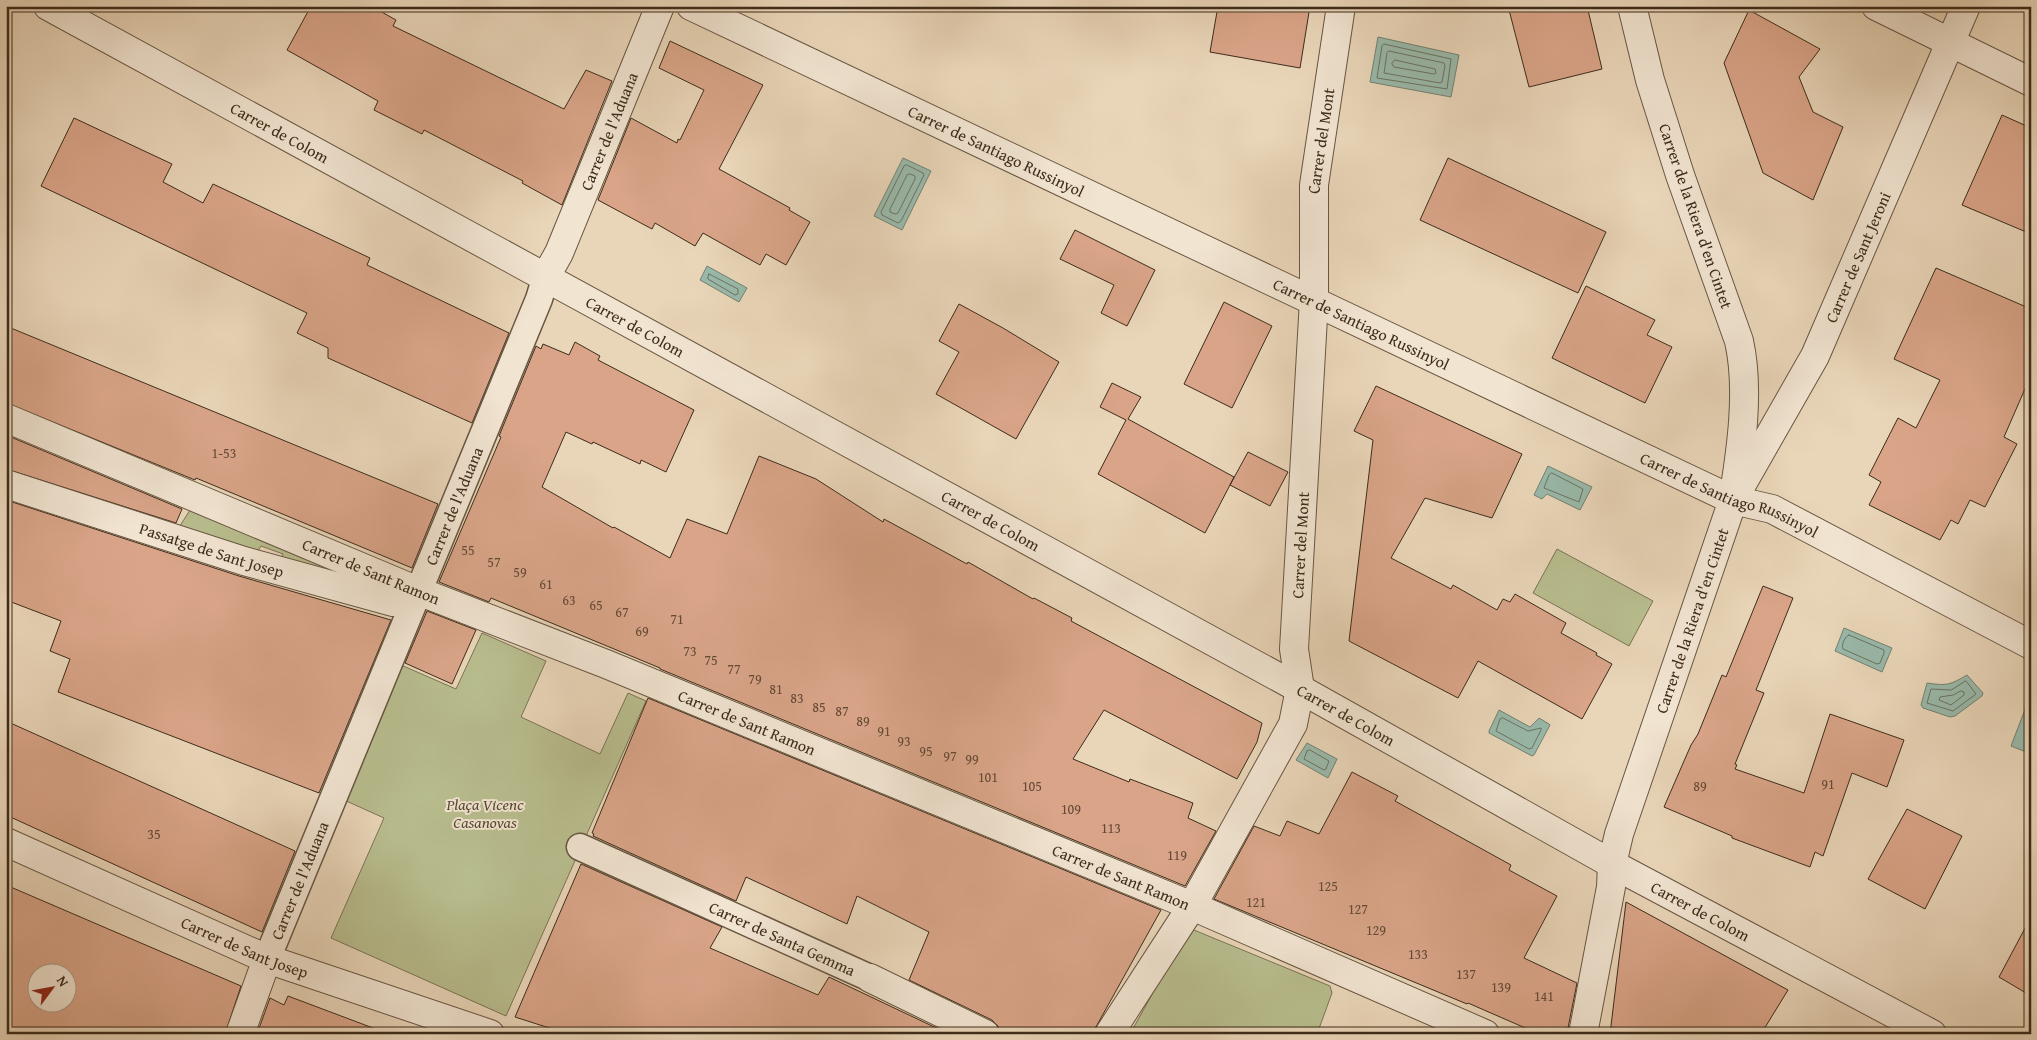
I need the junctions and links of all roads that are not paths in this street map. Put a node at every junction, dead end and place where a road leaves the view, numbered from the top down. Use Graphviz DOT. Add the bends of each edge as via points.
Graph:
graph roads {
  1 [pos="48,6"];
  2 [pos="660,6"];
  3 [pos="691,6"];
  4 [pos="1341,6"];
  5 [pos="1632,6"];
  6 [pos="1876,6"];
  7 [pos="1966,6"];
  8 [pos="1950,44"];
  9 [pos="2031,82"];
  10 [pos="546,276"];
  11 [pos="1314,300"];
  12 [pos="6,418"];
  13 [pos="6,484"];
  14 [pos="1733,500"];
  15 [pos="418,592"];
  16 [pos="2031,645"];
  17 [pos="1300,689"];
  18 [pos="6,842"];
  19 [pos="580,847"];
  20 [pos="1612,864"];
  21 [pos="1192,906"];
  22 [pos="266,959"];
  23 [pos="870,978"];
  24 [pos="240,1034"];
  25 [pos="490,1034"];
  26 [pos="985,1034"];
  27 [pos="1109,1034"];
  28 [pos="1485,1034"];
  29 [pos="1583,1034"];
  30 [pos="1932,1034"];
  1 -- 10 [label="street, Carrer de Colom"];
  2 -- 10 [label="street, Carrer de l'Aduana"];
  3 -- 11 [label="street, Carrer de Santiago Russinyol"];
  4 -- 11 [label="street, Carrer del Mont" via="1314,185"];
  5 -- 14 [label="street, Carrer de la Riera d'en Cintet" via="1650,80 1744,362 1742,448"];
  6 -- 8 [label="street"];
  7 -- 8 [label="street, Carrer de Sant Jeroni"];
  8 -- 9 [label="street"];
  8 -- 14 [label="street, Carrer de Sant Jeroni" via="1815,356"];
  10 -- 15 [label="street, Carrer de l'Aduana"];
  10 -- 17 [label="street, Carrer de Colom"];
  11 -- 14 [label="street, Carrer de Santiago Russinyol"];
  11 -- 17 [label="street, Carrer del Mont" via="1294,649"];
  12 -- 15 [label="street, Carrer de Sant Ramon"];
  13 -- 15 [label="street, Passatge de Sant Josep" via="244,562 392,602"];
  14 -- 16 [label="street, Carrer de Santiago Russinyol" via="1772,509"];
  14 -- 20 [label="street, Carrer de la Riera d'en Cintet" via="1622,825"];
  15 -- 21 [label="street, Carrer de Sant Ramon" via="606,664"];
  15 -- 22 [label="street, Carrer de l'Aduana"];
  17 -- 20 [label="street, Carrer de Colom"];
  17 -- 21 [label="street, Carrer del Mont" via="1292,724"];
  18 -- 22 [label="street, Carrer de Sant Josep"];
  19 -- 23 [label="street, Carrer de Santa Gemma"];
  20 -- 29 [label="street, Carrer de la Riera d'en Cintet" via="1611,887"];
  20 -- 30 [label="street, Carrer de Colom"];
  21 -- 27 [label="street, Carrer del Mont"];
  21 -- 28 [label="street, Carrer de Sant Ramon"];
  22 -- 24 [label="street, Carrer de l'Aduana"];
  22 -- 25 [label="street, Carrer de Sant Josep"];
  23 -- 26 [label="street, Carrer de Santa Gemma"];
}
